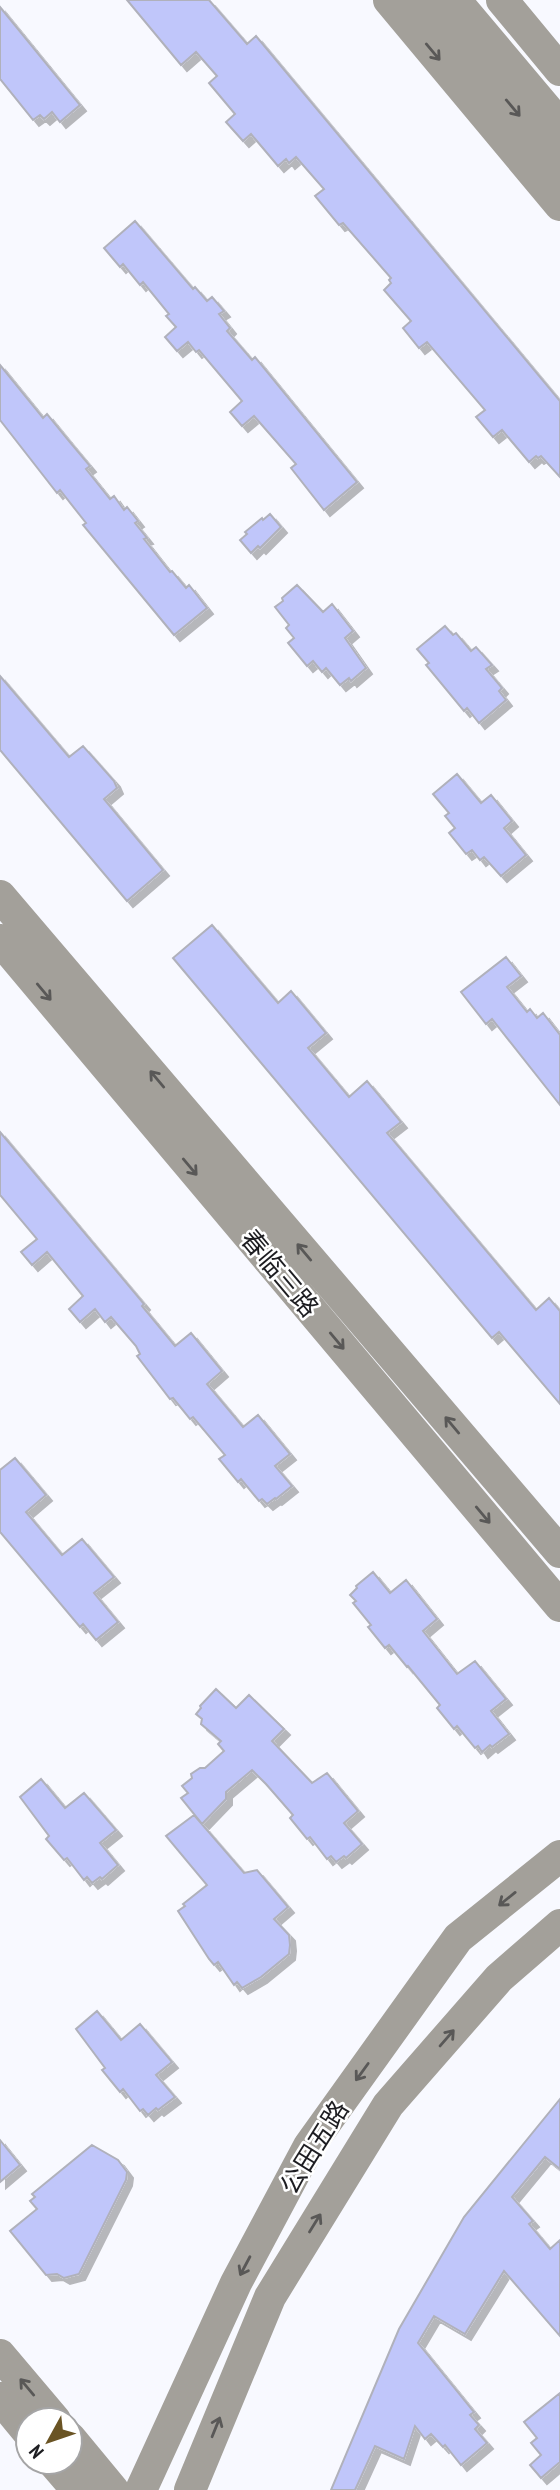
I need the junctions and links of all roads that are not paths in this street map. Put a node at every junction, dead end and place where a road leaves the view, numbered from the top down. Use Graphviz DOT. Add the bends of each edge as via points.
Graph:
graph roads {
  1 [pos="389,0"];
  2 [pos="422,0"];
  3 [pos="455,0"];
  4 [pos="502,0"];
  5 [pos="560,70"];
  6 [pos="560,125"];
  7 [pos="560,164"];
  8 [pos="560,205"];
  9 [pos="0,896"];
  10 [pos="0,940"];
  11 [pos="560,1552"];
  12 [pos="560,1606"];
  13 [pos="560,1856"];
  14 [pos="560,1925"];
  15 [pos="0,2355"];
  16 [pos="0,2398"];
  17 [pos="43,2406"];
  18 [pos="14,2415"];
  19 [pos="84,2455"];
  20 [pos="65,2476"];
  21 [pos="77,2490"];
  22 [pos="113,2490"];
  23 [pos="141,2490"];
  24 [pos="190,2490"];
  1 -- 8 [label="street, one-way"];
  2 -- 7 [label="street, one-way"];
  3 -- 6 [label="street"];
  4 -- 5 [label="street"];
  11 -- 9 [label="street, 春临三路, one-way"];
  10 -- 12 [label="street, 春临三路, one-way"];
  13 -- 23 [label="street, 公田五路, one-way" via="458,1938 309,2146 236,2283"];
  24 -- 14 [label="street, 公田五路, one-way" via="270,2297 388,2105 499,1978"];
  17 -- 15 [label="street, one-way"];
  16 -- 18 [label="street"];
  19 -- 22 [label="street"];
  20 -- 21 [label="street"];
}
